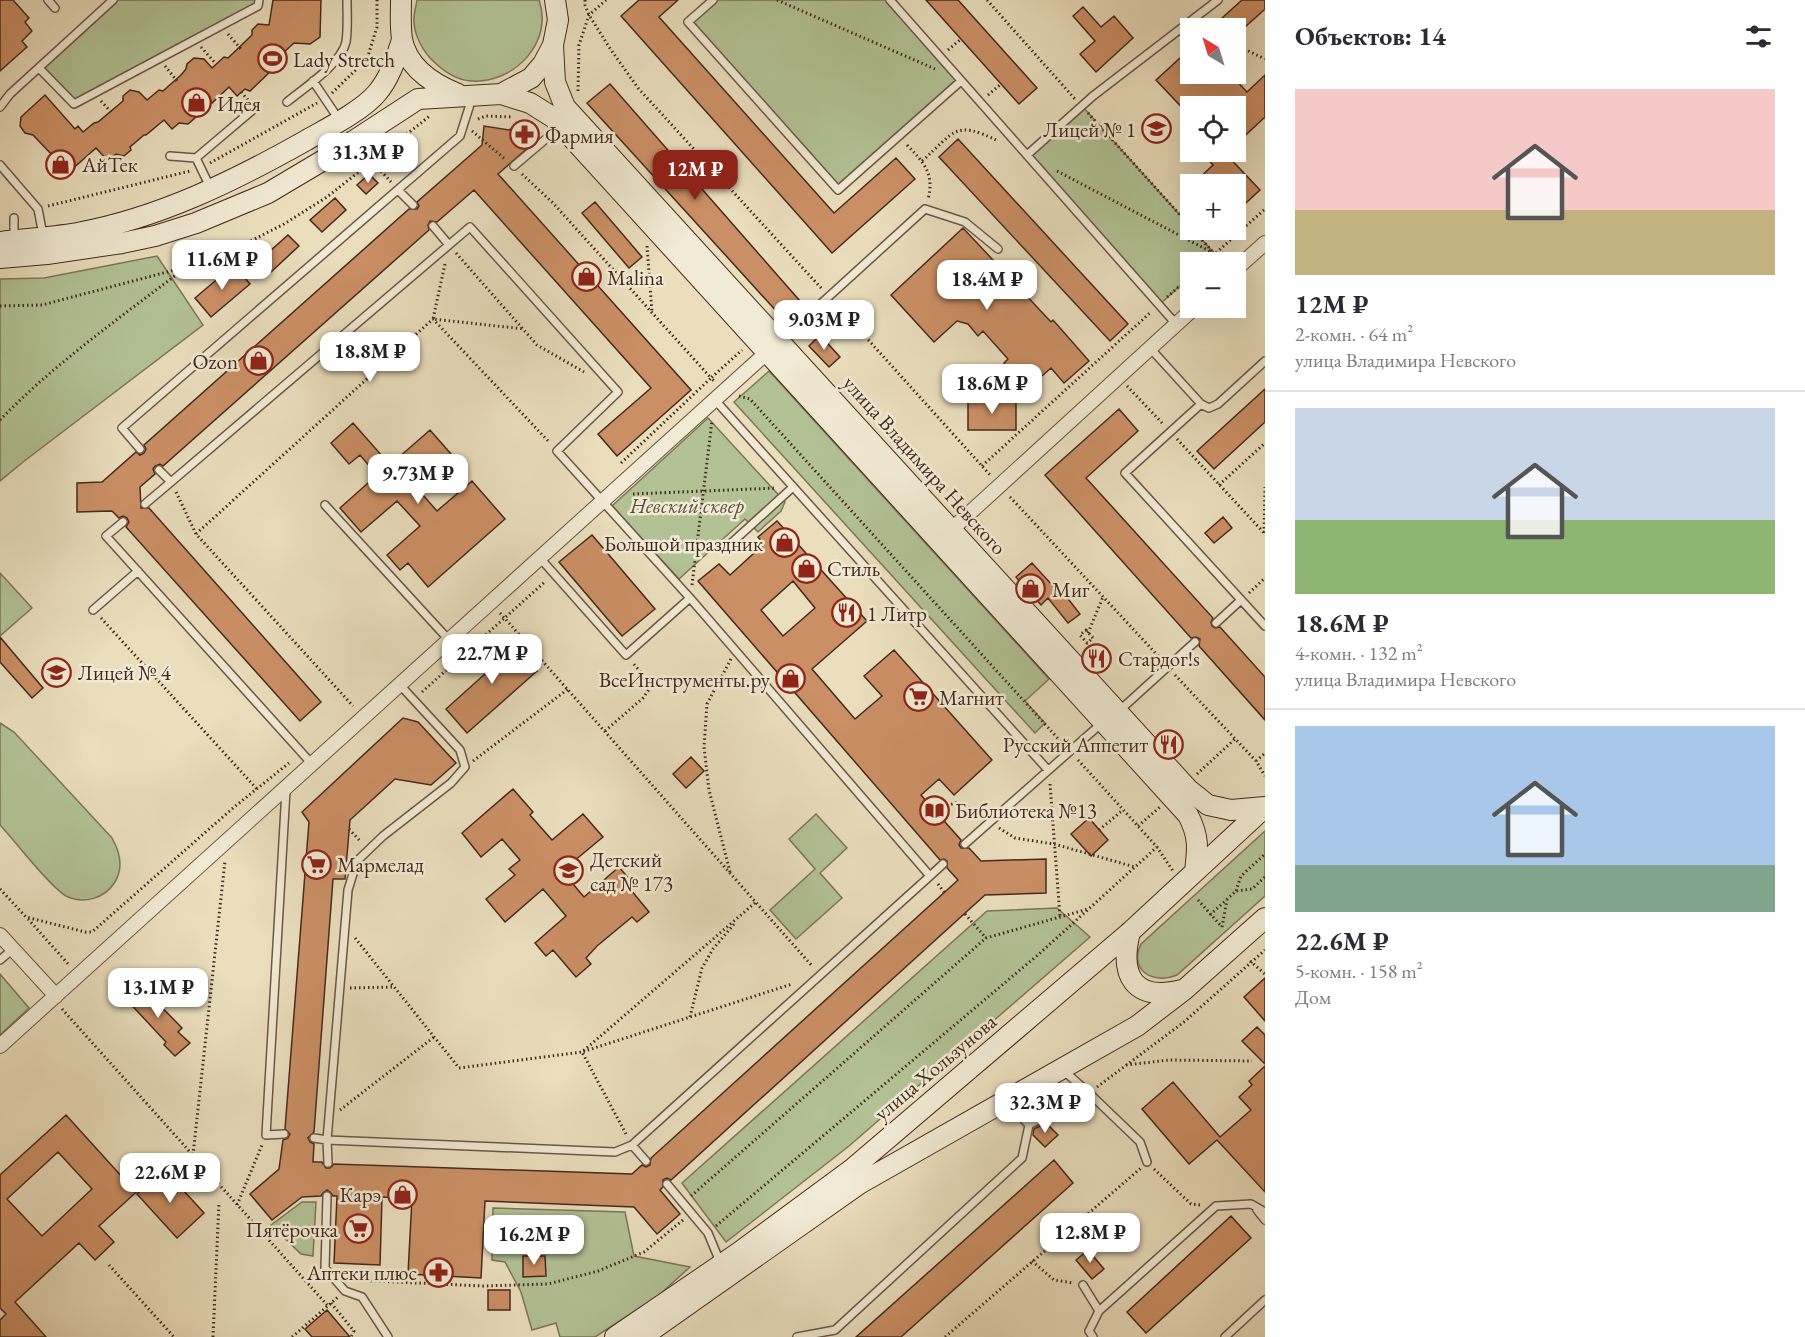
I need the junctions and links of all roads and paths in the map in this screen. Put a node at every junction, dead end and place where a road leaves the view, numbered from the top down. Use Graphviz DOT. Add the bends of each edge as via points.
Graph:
graph roads {
  1 [pos="48,0"];
  2 [pos="113,0"];
  3 [pos="259,0"];
  4 [pos="347,0"];
  5 [pos="555,0"];
  6 [pos="585,0"];
  7 [pos="606,0"];
  8 [pos="713,0"];
  9 [pos="777,0"];
  10 [pos="890,0"];
  11 [pos="1218,0"];
  12 [pos="401,1"];
  13 [pos="55,8"];
  14 [pos="589,15"];
  15 [pos="221,26"];
  16 [pos="961,39"];
  17 [pos="195,40"];
  18 [pos="402,40"];
  19 [pos="553,45"];
  20 [pos="241,49"];
  21 [pos="1246,50"];
  22 [pos="940,57"];
  23 [pos="159,59"];
  24 [pos="1265,59"];
  25 [pos="216,64"];
  26 [pos="39,68"];
  27 [pos="177,81"];
  28 [pos="313,81"];
  29 [pos="961,81"];
  30 [pos="1001,84"];
  31 [pos="95,93"];
  32 [pos="501,94"];
  33 [pos="467,95"];
  34 [pos="578,97"];
  35 [pos="287,102"];
  36 [pos="980,102"];
  37 [pos="0,107"];
  38 [pos="255,108"];
  39 [pos="437,111"];
  40 [pos="112,113"];
  41 [pos="514,117"];
  42 [pos="340,121"];
  43 [pos="464,123"];
  44 [pos="561,126"];
  45 [pos="899,136"];
  46 [pos="1000,142"];
  47 [pos="1027,155"];
  48 [pos="170,156"];
  49 [pos="196,158"];
  50 [pos="372,161"];
  51 [pos="922,161"];
  52 [pos="0,165"];
  53 [pos="514,166"];
  54 [pos="212,190"];
  55 [pos="398,190"];
  56 [pos="413,205"];
  57 [pos="926,209"];
  58 [pos="1265,209"];
  59 [pos="14,218"];
  60 [pos="433,226"];
  61 [pos="44,238"];
  62 [pos="1202,240"];
  63 [pos="7,241"];
  64 [pos="647,242"];
  65 [pos="1265,243"];
  66 [pos="449,245"];
  67 [pos="998,249"];
  68 [pos="1211,252"];
  69 [pos="1213,252"];
  70 [pos="1217,252"];
  71 [pos="0,258"];
  72 [pos="1246,260"];
  73 [pos="186,267"];
  74 [pos="1180,286"];
  75 [pos="829,296"];
  76 [pos="1159,305"];
  77 [pos="0,306"];
  78 [pos="652,313"];
  79 [pos="433,318"];
  80 [pos="1183,318"];
  81 [pos="1176,324"];
  82 [pos="524,329"];
  83 [pos="773,347"];
  84 [pos="1150,348"];
  85 [pos="744,349"];
  86 [pos="1265,361"];
  87 [pos="588,374"];
  88 [pos="1119,377"];
  89 [pos="719,396"];
  90 [pos="1201,404"];
  91 [pos="0,420"];
  92 [pos="1170,432"];
  93 [pos="1265,443"];
  94 [pos="140,449"];
  95 [pos="557,451"];
  96 [pos="982,466"];
  97 [pos="159,470"];
  98 [pos="171,482"];
  99 [pos="1219,485"];
  100 [pos="999,486"];
  101 [pos="793,487"];
  102 [pos="1265,487"];
  103 [pos="703,491"];
  104 [pos="607,497"];
  105 [pos="145,504"];
  106 [pos="325,505"];
  107 [pos="123,522"];
  108 [pos="951,530"];
  109 [pos="196,534"];
  110 [pos="1264,534"];
  111 [pos="727,547"];
  112 [pos="540,558"];
  113 [pos="138,571"];
  114 [pos="554,574"];
  115 [pos="1265,578"];
  116 [pos="1103,597"];
  117 [pos="690,598"];
  118 [pos="1241,600"];
  119 [pos="490,602"];
  120 [pos="93,610"];
  121 [pos="504,618"];
  122 [pos="1216,622"];
  123 [pos="1265,626"];
  124 [pos="1088,633"];
  125 [pos="448,640"];
  126 [pos="1195,642"];
  127 [pos="736,651"];
  128 [pos="626,655"];
  129 [pos="1168,666"];
  130 [pos="400,685"];
  131 [pos="567,689"];
  132 [pos="413,700"];
  133 [pos="353,706"];
  134 [pos="1111,717"];
  135 [pos="605,731"];
  136 [pos="1235,739"];
  137 [pos="1070,751"];
  138 [pos="301,753"];
  139 [pos="1265,753"];
  140 [pos="1256,761"];
  141 [pos="312,764"];
  142 [pos="465,767"];
  143 [pos="1048,770"];
  144 [pos="1196,775"];
  145 [pos="1265,776"];
  146 [pos="286,787"];
  147 [pos="257,789"];
  148 [pos="1161,806"];
  149 [pos="1265,807"];
  150 [pos="934,810"];
  151 [pos="1123,810"];
  152 [pos="990,822"];
  153 [pos="1138,826"];
  154 [pos="349,829"];
  155 [pos="1099,830"];
  156 [pos="227,840"];
  157 [pos="965,844"];
  158 [pos="1054,844"];
  159 [pos="1157,847"];
  160 [pos="368,850"];
  161 [pos="1265,854"];
  162 [pos="943,864"];
  163 [pos="1135,867"];
  164 [pos="1174,872"];
  165 [pos="1194,872"];
  166 [pos="730,873"];
  167 [pos="930,876"];
  168 [pos="1265,877"];
  169 [pos="0,889"];
  170 [pos="1236,891"];
  171 [pos="1227,899"];
  172 [pos="1198,900"];
  173 [pos="756,902"];
  174 [pos="1088,909"];
  175 [pos="964,914"];
  176 [pos="741,915"];
  177 [pos="1210,915"];
  178 [pos="1060,917"];
  179 [pos="26,918"];
  180 [pos="1265,918"];
  181 [pos="345,927"];
  182 [pos="1130,932"];
  183 [pos="0,934"];
  184 [pos="987,938"];
  185 [pos="13,949"];
  186 [pos="1265,950"];
  187 [pos="1245,955"];
  188 [pos="0,960"];
  189 [pos="1250,962"];
  190 [pos="1265,974"];
  191 [pos="78,975"];
  192 [pos="820,975"];
  193 [pos="394,987"];
  194 [pos="340,988"];
  195 [pos="1184,990"];
  196 [pos="54,997"];
  197 [pos="690,1017"];
  198 [pos="434,1037"];
  199 [pos="0,1046"];
  200 [pos="582,1052"];
  201 [pos="1252,1061"];
  202 [pos="1124,1066"];
  203 [pos="1062,1069"];
  204 [pos="1089,1093"];
  205 [pos="1006,1101"];
  206 [pos="924,1107"];
  207 [pos="329,1119"];
  208 [pos="1029,1125"];
  209 [pos="284,1134"];
  210 [pos="266,1135"];
  211 [pos="946,1135"];
  212 [pos="314,1138"];
  213 [pos="327,1140"];
  214 [pos="632,1145"];
  215 [pos="193,1155"];
  216 [pos="646,1161"];
  217 [pos="1147,1162"];
  218 [pos="328,1163"];
  219 [pos="667,1184"];
  220 [pos="327,1196"];
  221 [pos="219,1202"];
  222 [pos="683,1203"];
  223 [pos="1251,1204"];
  224 [pos="237,1205"];
  225 [pos="1216,1206"];
  226 [pos="1265,1212"];
  227 [pos="692,1213"];
  228 [pos="1265,1220"];
  229 [pos="708,1233"];
  230 [pos="1032,1261"];
  231 [pos="109,1265"];
  232 [pos="721,1265"];
  233 [pos="335,1280"];
  234 [pos="1083,1285"];
  235 [pos="345,1291"];
  236 [pos="1265,1300"];
  237 [pos="329,1304"];
  238 [pos="1099,1311"];
  239 [pos="811,1335"];
  240 [pos="174,1337"];
  241 [pos="213,1337"];
  242 [pos="292,1337"];
  243 [pos="351,1337"];
  244 [pos="388,1337"];
  245 [pos="615,1337"];
  246 [pos="642,1337"];
  247 [pos="797,1337"];
  248 [pos="945,1337"];
  249 [pos="1093,1337"];
  250 [pos="1225,1337"];
  1 -- 13 [label="lane"];
  2 -- 26 [label="lane"];
  3 -- 15 [label="lane" via="258,6"];
  4 -- 28 [label="lane" via="345,44 339,56"];
  5 -- 19 [label="main road" via="558,20"];
  6 -- 14 [label="path"];
  7 -- 14 [label="path"];
  8 -- 45 [label="lane" via="688,22 838,190"];
  9 -- 29 [label="path"];
  10 -- 22 [label="lane"];
  11 -- 47 [label="lane" via="1093,96"];
  12 -- 18 [label="main road"];
  14 -- 34 [label="path" via="579,45"];
  14 -- 75 [label="path" via="638,88"];
  15 -- 17 [label="lane"];
  15 -- 20 [label="path"];
  16 -- 22 [label="path"];
  17 -- 23 [label="lane"];
  17 -- 25 [label="path"];
  18 -- 33 [label="main road" via="422,74 438,86"];
  18 -- 42 [label="main road" via="386,82 375,96"];
  19 -- 32 [label="main road" via="531,78"];
  19 -- 83 [label="main road, улица Владимира Невского" via="555,82 565,107"];
  21 -- 24 [label="path"];
  22 -- 29 [label="lane"];
  23 -- 27 [label="path"];
  23 -- 31 [label="lane"];
  26 -- 31 [label="lane" via="74,104"];
  26 -- 37 [label="lane"];
  28 -- 35 [label="lane"];
  28 -- 42 [label="lane"];
  29 -- 36 [label="lane"];
  29 -- 45 [label="lane"];
  30 -- 36 [label="path"];
  31 -- 40 [label="path"];
  32 -- 33 [label="main road"];
  32 -- 44 [label="main road, улица Владимира Невского" via="530,103"];
  33 -- 43 [label="lane"];
  33 -- 71 [label="main road" via="418,99 268,193 196,222 122,243"];
  36 -- 47 [label="lane"];
  38 -- 49 [label="lane"];
  39 -- 50 [label="path"];
  41 -- 43 [label="path" via="486,116"];
  42 -- 54 [label="main road"];
  43 -- 53 [label="path"];
  43 -- 55 [label="lane" via="460,136"];
  44 -- 53 [label="lane"];
  44 -- 83 [label="main road, улица Владимира Невского"];
  45 -- 51 [label="path"];
  46 -- 51 [label="path" via="967,128 957,130"];
  47 -- 68 [label="path"];
  47 -- 76 [label="lane"];
  48 -- 49 [label="lane"];
  49 -- 54 [label="lane"];
  50 -- 55 [label="path"];
  50 -- 73 [label="path" via="327,198 284,224"];
  51 -- 57 [label="path" via="931,188"];
  52 -- 61 [label="lane" via="38,209"];
  53 -- 78 [label="path" via="553,202"];
  54 -- 61 [label="main road" via="129,220"];
  55 -- 56 [label="lane"];
  55 -- 94 [label="lane" via="122,428"];
  57 -- 67 [label="lane" via="965,222"];
  57 -- 75 [label="lane"];
  58 -- 70 [label="path"];
  59 -- 63 [label="lane"];
  60 -- 66 [label="lane"];
  61 -- 63 [label="main road"];
  62 -- 69 [label="path"];
  64 -- 78 [label="path"];
  65 -- 72 [label="street"];
  66 -- 79 [label="path"];
  66 -- 82 [label="path"];
  66 -- 95 [label="lane" via="470,227 618,392"];
  66 -- 98 [label="lane"];
  73 -- 77 [label="path" via="42,305"];
  73 -- 91 [label="path" via="107,327"];
  74 -- 76 [label="path"];
  75 -- 83 [label="lane"];
  75 -- 96 [label="path"];
  76 -- 81 [label="lane"];
  76 -- 96 [label="path"];
  78 -- 85 [label="path" via="711,378"];
  79 -- 82 [label="path"];
  79 -- 95 [label="path"];
  79 -- 109 [label="path"];
  80 -- 81 [label="street"];
  81 -- 84 [label="street"];
  82 -- 87 [label="path" via="537,345"];
  83 -- 89 [label="street"];
  83 -- 108 [label="main road, улица Владимира Невского"];
  83 -- 134 [label="main road, улица Владимира Невского"];
  84 -- 88 [label="street"];
  84 -- 90 [label="lane"];
  86 -- 90 [label="lane" via="1218,404 1209,408"];
  88 -- 92 [label="path"];
  88 -- 100 [label="street"];
  89 -- 101 [label="lane"];
  89 -- 103 [label="path"];
  89 -- 104 [label="street"];
  89 -- 137 [label="path" via="750,399"];
  90 -- 92 [label="lane"];
  92 -- 99 [label="path"];
  92 -- 118 [label="lane" via="1125,473"];
  93 -- 99 [label="path"];
  95 -- 104 [label="lane"];
  96 -- 100 [label="path"];
  97 -- 98 [label="lane"];
  98 -- 105 [label="lane"];
  98 -- 109 [label="path"];
  99 -- 110 [label="path"];
  100 -- 108 [label="street"];
  100 -- 116 [label="path"];
  101 -- 103 [label="path"];
  101 -- 111 [label="lane"];
  101 -- 143 [label="lane"];
  102 -- 110 [label="path"];
  103 -- 104 [label="path"];
  103 -- 117 [label="path"];
  104 -- 112 [label="street"];
  104 -- 117 [label="lane"];
  106 -- 125 [label="lane"];
  107 -- 113 [label="lane" via="106,536"];
  108 -- 134 [label="main road, улица Владимира Невского"];
  109 -- 133 [label="path"];
  112 -- 114 [label="lane"];
  112 -- 119 [label="street"];
  113 -- 120 [label="lane"];
  113 -- 138 [label="lane"];
  114 -- 121 [label="path"];
  114 -- 128 [label="lane"];
  115 -- 118 [label="path"];
  116 -- 124 [label="path"];
  116 -- 129 [label="path"];
  117 -- 127 [label="lane"];
  117 -- 128 [label="lane"];
  118 -- 122 [label="lane"];
  118 -- 123 [label="lane"];
  119 -- 121 [label="path"];
  119 -- 125 [label="street"];
  120 -- 147 [label="path"];
  121 -- 131 [label="path"];
  121 -- 132 [label="path"];
  125 -- 130 [label="street"];
  126 -- 129 [label="lane"];
  127 -- 166 [label="path" via="707,704 704,747 709,790"];
  127 -- 167 [label="lane"];
  128 -- 135 [label="path" via="650,688"];
  129 -- 134 [label="lane"];
  129 -- 136 [label="path"];
  130 -- 132 [label="lane"];
  130 -- 141 [label="street"];
  131 -- 135 [label="path"];
  131 -- 142 [label="path"];
  132 -- 142 [label="lane" via="460,750"];
  134 -- 137 [label="lane"];
  134 -- 149 [label="main road, улица Владимира Невского" via="1208,805 1231,810"];
  134 -- 165 [label="main road, улица Владимира Невского" via="1188,815 1196,830"];
  135 -- 166 [label="path"];
  136 -- 140 [label="path"];
  136 -- 144 [label="path"];
  137 -- 143 [label="lane"];
  137 -- 151 [label="path"];
  138 -- 141 [label="lane"];
  138 -- 147 [label="path"];
  139 -- 140 [label="path"];
  140 -- 145 [label="path"];
  141 -- 146 [label="street"];
  142 -- 160 [label="lane" via="452,783"];
  143 -- 152 [label="lane"];
  143 -- 158 [label="path"];
  146 -- 156 [label="street"];
  146 -- 210 [label="lane"];
  147 -- 179 [label="path" via="92,932"];
  148 -- 153 [label="path"];
  149 -- 165 [label="main road, улица Хользунова"];
  150 -- 152 [label="path" via="958,802"];
  151 -- 153 [label="path"];
  151 -- 155 [label="path"];
  152 -- 157 [label="lane"];
  152 -- 158 [label="path" via="1015,838"];
  153 -- 159 [label="path"];
  154 -- 160 [label="path"];
  156 -- 191 [label="street"];
  156 -- 215 [label="path"];
  158 -- 163 [label="path"];
  158 -- 178 [label="path"];
  159 -- 163 [label="path"];
  159 -- 164 [label="path"];
  160 -- 181 [label="lane" via="357,861 348,890"];
  161 -- 170 [label="path" via="1240,876"];
  162 -- 167 [label="lane"];
  163 -- 174 [label="path"];
  165 -- 182 [label="main road, улица Хользунова"];
  166 -- 173 [label="path"];
  167 -- 192 [label="lane"];
  168 -- 170 [label="path" via="1252,889"];
  169 -- 179 [label="path"];
  170 -- 171 [label="path"];
  171 -- 177 [label="path"];
  171 -- 177 [label="path" via="1222,927"];
  172 -- 177 [label="path"];
  173 -- 176 [label="path"];
  173 -- 192 [label="path"];
  174 -- 178 [label="path"];
  174 -- 229 [label="path"];
  175 -- 184 [label="path"];
  176 -- 197 [label="path" via="702,968"];
  176 -- 200 [label="path"];
  178 -- 184 [label="path"];
  179 -- 191 [label="path"];
  180 -- 195 [label="main road"];
  181 -- 193 [label="path"];
  181 -- 194 [label="lane"];
  182 -- 195 [label="main road" via="1125,959 1133,981 1150,993 1166,995"];
  182 -- 206 [label="main road, улица Хользунова"];
  183 -- 185 [label="street"];
  184 -- 222 [label="path"];
  185 -- 188 [label="lane"];
  185 -- 196 [label="street"];
  186 -- 189 [label="path"];
  187 -- 189 [label="path"];
  189 -- 190 [label="path"];
  189 -- 202 [label="path" via="1184,1022"];
  191 -- 196 [label="street"];
  192 -- 197 [label="path"];
  192 -- 214 [label="lane"];
  193 -- 194 [label="path"];
  193 -- 198 [label="path"];
  194 -- 207 [label="lane"];
  195 -- 203 [label="main road" via="1137,1026"];
  196 -- 199 [label="street"];
  196 -- 215 [label="path"];
  197 -- 200 [label="path"];
  198 -- 200 [label="path" via="459,1068"];
  198 -- 207 [label="path"];
  200 -- 214 [label="path"];
  201 -- 202 [label="path" via="1168,1060"];
  202 -- 204 [label="path"];
  203 -- 204 [label="lane"];
  203 -- 205 [label="main road"];
  204 -- 208 [label="lane"];
  204 -- 217 [label="lane" via="1140,1142"];
  205 -- 208 [label="lane"];
  205 -- 211 [label="main road"];
  206 -- 211 [label="main road" via="921,1123 928,1132"];
  206 -- 232 [label="main road, улица Хользунова" via="852,1168"];
  207 -- 213 [label="lane"];
  208 -- 239 [label="lane" via="1022,1158 835,1330"];
  209 -- 210 [label="lane"];
  210 -- 224 [label="path"];
  211 -- 246 [label="main road" via="859,1184"];
  212 -- 213 [label="lane"];
  213 -- 214 [label="lane" via="615,1152"];
  213 -- 218 [label="lane"];
  214 -- 216 [label="lane"];
  215 -- 224 [label="path"];
  217 -- 225 [label="path" via="1191,1204"];
  217 -- 230 [label="path"];
  219 -- 222 [label="lane"];
  220 -- 233 [label="lane" via="325,1268"];
  221 -- 241 [label="path"];
  222 -- 227 [label="lane"];
  223 -- 225 [label="lane"];
  223 -- 226 [label="lane"];
  223 -- 228 [label="lane"];
  224 -- 237 [label="path"];
  225 -- 238 [label="lane"];
  227 -- 229 [label="lane"];
  227 -- 233 [label="path" via="644,1252 598,1271 548,1284 483,1286"];
  229 -- 232 [label="lane"];
  230 -- 234 [label="path" via="1054,1280"];
  230 -- 248 [label="path"];
  231 -- 240 [label="path"];
  232 -- 245 [label="main road, улица Хользунова"];
  233 -- 235 [label="lane"];
  234 -- 238 [label="lane"];
  235 -- 237 [label="path"];
  235 -- 244 [label="lane" via="362,1297"];
  236 -- 250 [label="lane"];
  237 -- 242 [label="path"];
  237 -- 243 [label="path" via="354,1331"];
  238 -- 249 [label="lane" via="1089,1331"];
  239 -- 247 [label="lane"];
}
